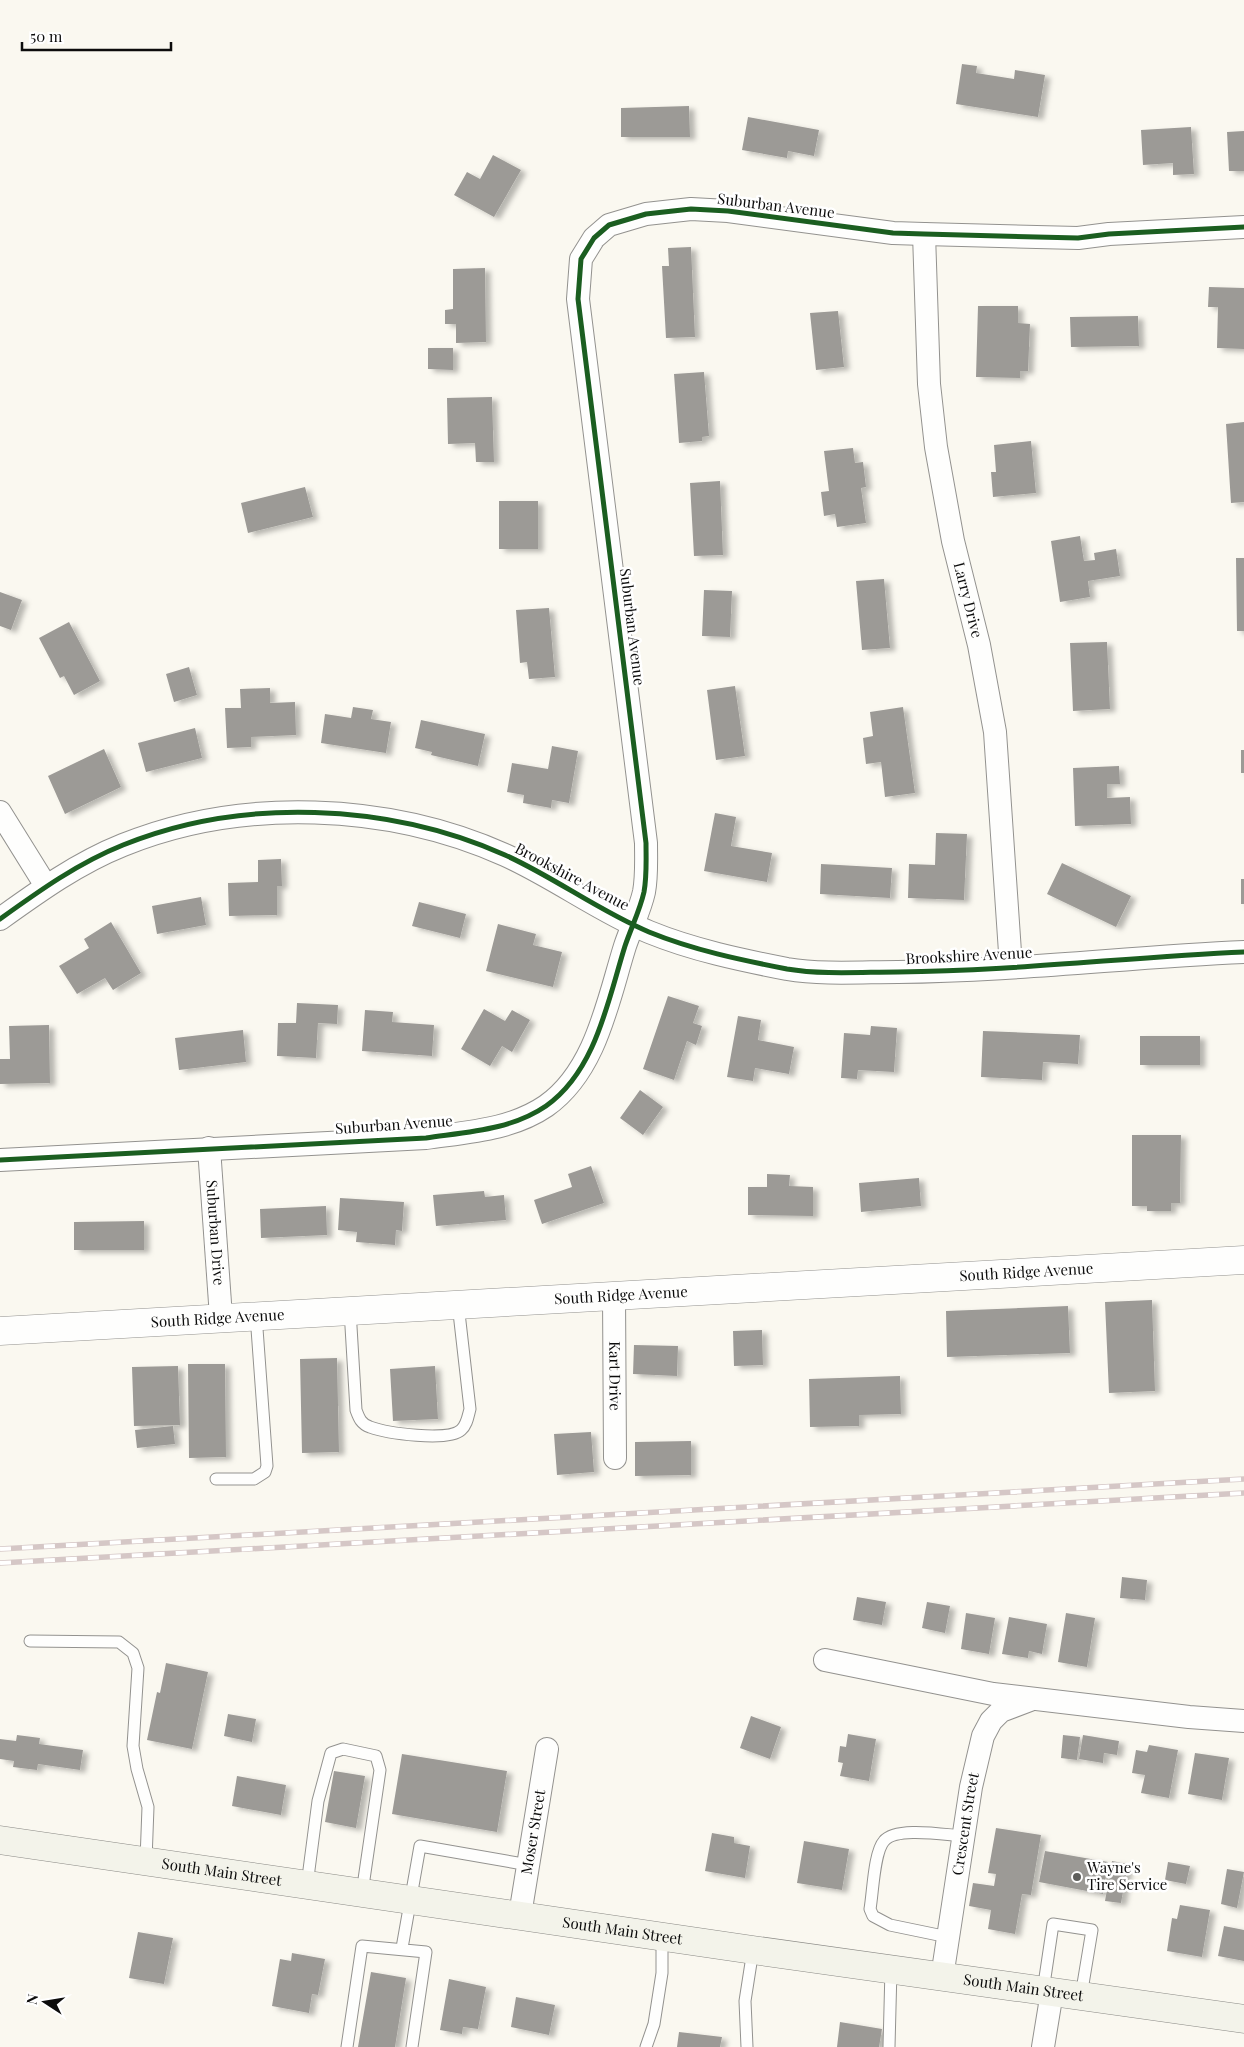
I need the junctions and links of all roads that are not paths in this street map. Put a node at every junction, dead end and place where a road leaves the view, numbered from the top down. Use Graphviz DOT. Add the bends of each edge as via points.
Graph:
graph roads {
  1 [pos="1244,227"];
  2 [pos="924,234"];
  3 [pos="0,812"];
  4 [pos="46,886"];
  5 [pos="0,919"];
  6 [pos="632,924"];
  7 [pos="1244,952"];
  8 [pos="1011,967"];
  9 [pos="209,1148"];
  10 [pos="0,1160"];
  11 [pos="1244,1260"];
  12 [pos="614,1295"];
  13 [pos="458,1304"];
  14 [pos="350,1310"];
  15 [pos="256,1315"];
  16 [pos="221,1317"];
  17 [pos="0,1331"];
  18 [pos="615,1458"];
  19 [pos="216,1480"];
  20 [pos="30,1641"];
  21 [pos="825,1660"];
  22 [pos="1032,1700"];
  23 [pos="1244,1721"];
  24 [pos="547,1749"];
  25 [pos="963,1836"];
  26 [pos="0,1840"];
  27 [pos="146,1860"];
  28 [pos="529,1865"];
  29 [pos="307,1884"];
  30 [pos="362,1893"];
  31 [pos="411,1900"];
  32 [pos="520,1915"];
  33 [pos="662,1936"];
  34 [pos="948,1937"];
  35 [pos="402,1948"];
  36 [pos="753,1950"];
  37 [pos="891,1970"];
  38 [pos="942,1977"];
  39 [pos="1047,1992"];
  40 [pos="1081,1996"];
  41 [pos="1244,2019"];
  42 [pos="347,2047"];
  43 [pos="412,2047"];
  44 [pos="646,2047"];
  45 [pos="747,2047"];
  46 [pos="889,2047"];
  47 [pos="1043,2047"];
  1 -- 2 [label="street, Suburban Avenue" via="1078,238"];
  2 -- 6 [label="street, Suburban Avenue" via="691,209 646,214 608,225 594,238 581,259 578,299 646,843 643,893"];
  2 -- 8 [label="street, Larry Drive" via="929,384 936,448 995,732"];
  3 -- 4 [label="street"];
  4 -- 5 [label="street, Brookshire Avenue"];
  4 -- 6 [label="street, Brookshire Avenue" via="122,845 183,826 270,812 332,813 401,821 452,833 507,856"];
  6 -- 8 [label="street, Brookshire Avenue" via="705,951 792,969 940,972"];
  6 -- 9 [label="street, Suburban Avenue" via="595,1040 583,1064 572,1081 547,1105 529,1116 494,1128 426,1138"];
  7 -- 8 [label="street, Brookshire Avenue"];
  9 -- 10 [label="street, Suburban Avenue"];
  9 -- 16 [label="street, Suburban Drive"];
  11 -- 12 [label="street, South Ridge Avenue"];
  12 -- 13 [label="street, South Ridge Avenue"];
  12 -- 18 [label="street, Kart Drive"];
  13 -- 14 [label="street, South Ridge Avenue"];
  13 -- 14 [label="lane" via="470,1409 461,1431 444,1436 379,1429 360,1421 356,1410"];
  14 -- 15 [label="street, South Ridge Avenue"];
  15 -- 16 [label="street, South Ridge Avenue"];
  15 -- 19 [label="lane" via="267,1466 265,1472 254,1479"];
  16 -- 17 [label="street, South Ridge Avenue"];
  20 -- 27 [label="lane" via="119,1642 133,1653 138,1668 133,1746 148,1807"];
  21 -- 22 [label="street, Crescent Street"];
  22 -- 23 [label="street, Crescent Street"];
  22 -- 25 [label="street, Crescent Street" via="1001,1711 983,1736"];
  24 -- 28 [label="street, Moser Street"];
  25 -- 34 [label="street, Crescent Street"];
  25 -- 34 [label="lane" via="921,1833 889,1836 879,1851 870,1908 873,1916 890,1926"];
  26 -- 27 [label="main road, South Main Street"];
  27 -- 29 [label="main road, South Main Street"];
  28 -- 31 [label="lane" via="420,1846"];
  28 -- 32 [label="street, Moser Street"];
  29 -- 30 [label="main road, South Main Street"];
  29 -- 30 [label="lane" via="318,1802 331,1753 342,1749 376,1756 380,1770"];
  30 -- 31 [label="main road, South Main Street"];
  31 -- 32 [label="main road, South Main Street"];
  31 -- 35 [label="lane"];
  32 -- 33 [label="main road, South Main Street"];
  33 -- 36 [label="main road, South Main Street"];
  33 -- 44 [label="lane" via="662,1973 654,2024"];
  34 -- 38 [label="street, Crescent Street"];
  35 -- 42 [label="lane" via="362,1946"];
  35 -- 43 [label="lane" via="426,1952"];
  36 -- 37 [label="main road, South Main Street"];
  36 -- 45 [label="lane" via="744,2001"];
  37 -- 38 [label="main road, South Main Street"];
  37 -- 46 [label="lane"];
  38 -- 39 [label="main road, South Main Street"];
  39 -- 40 [label="main road, South Main Street"];
  39 -- 40 [label="lane" via="1053,1924 1092,1930"];
  39 -- 47 [label="street"];
  40 -- 41 [label="main road, South Main Street"];
}
